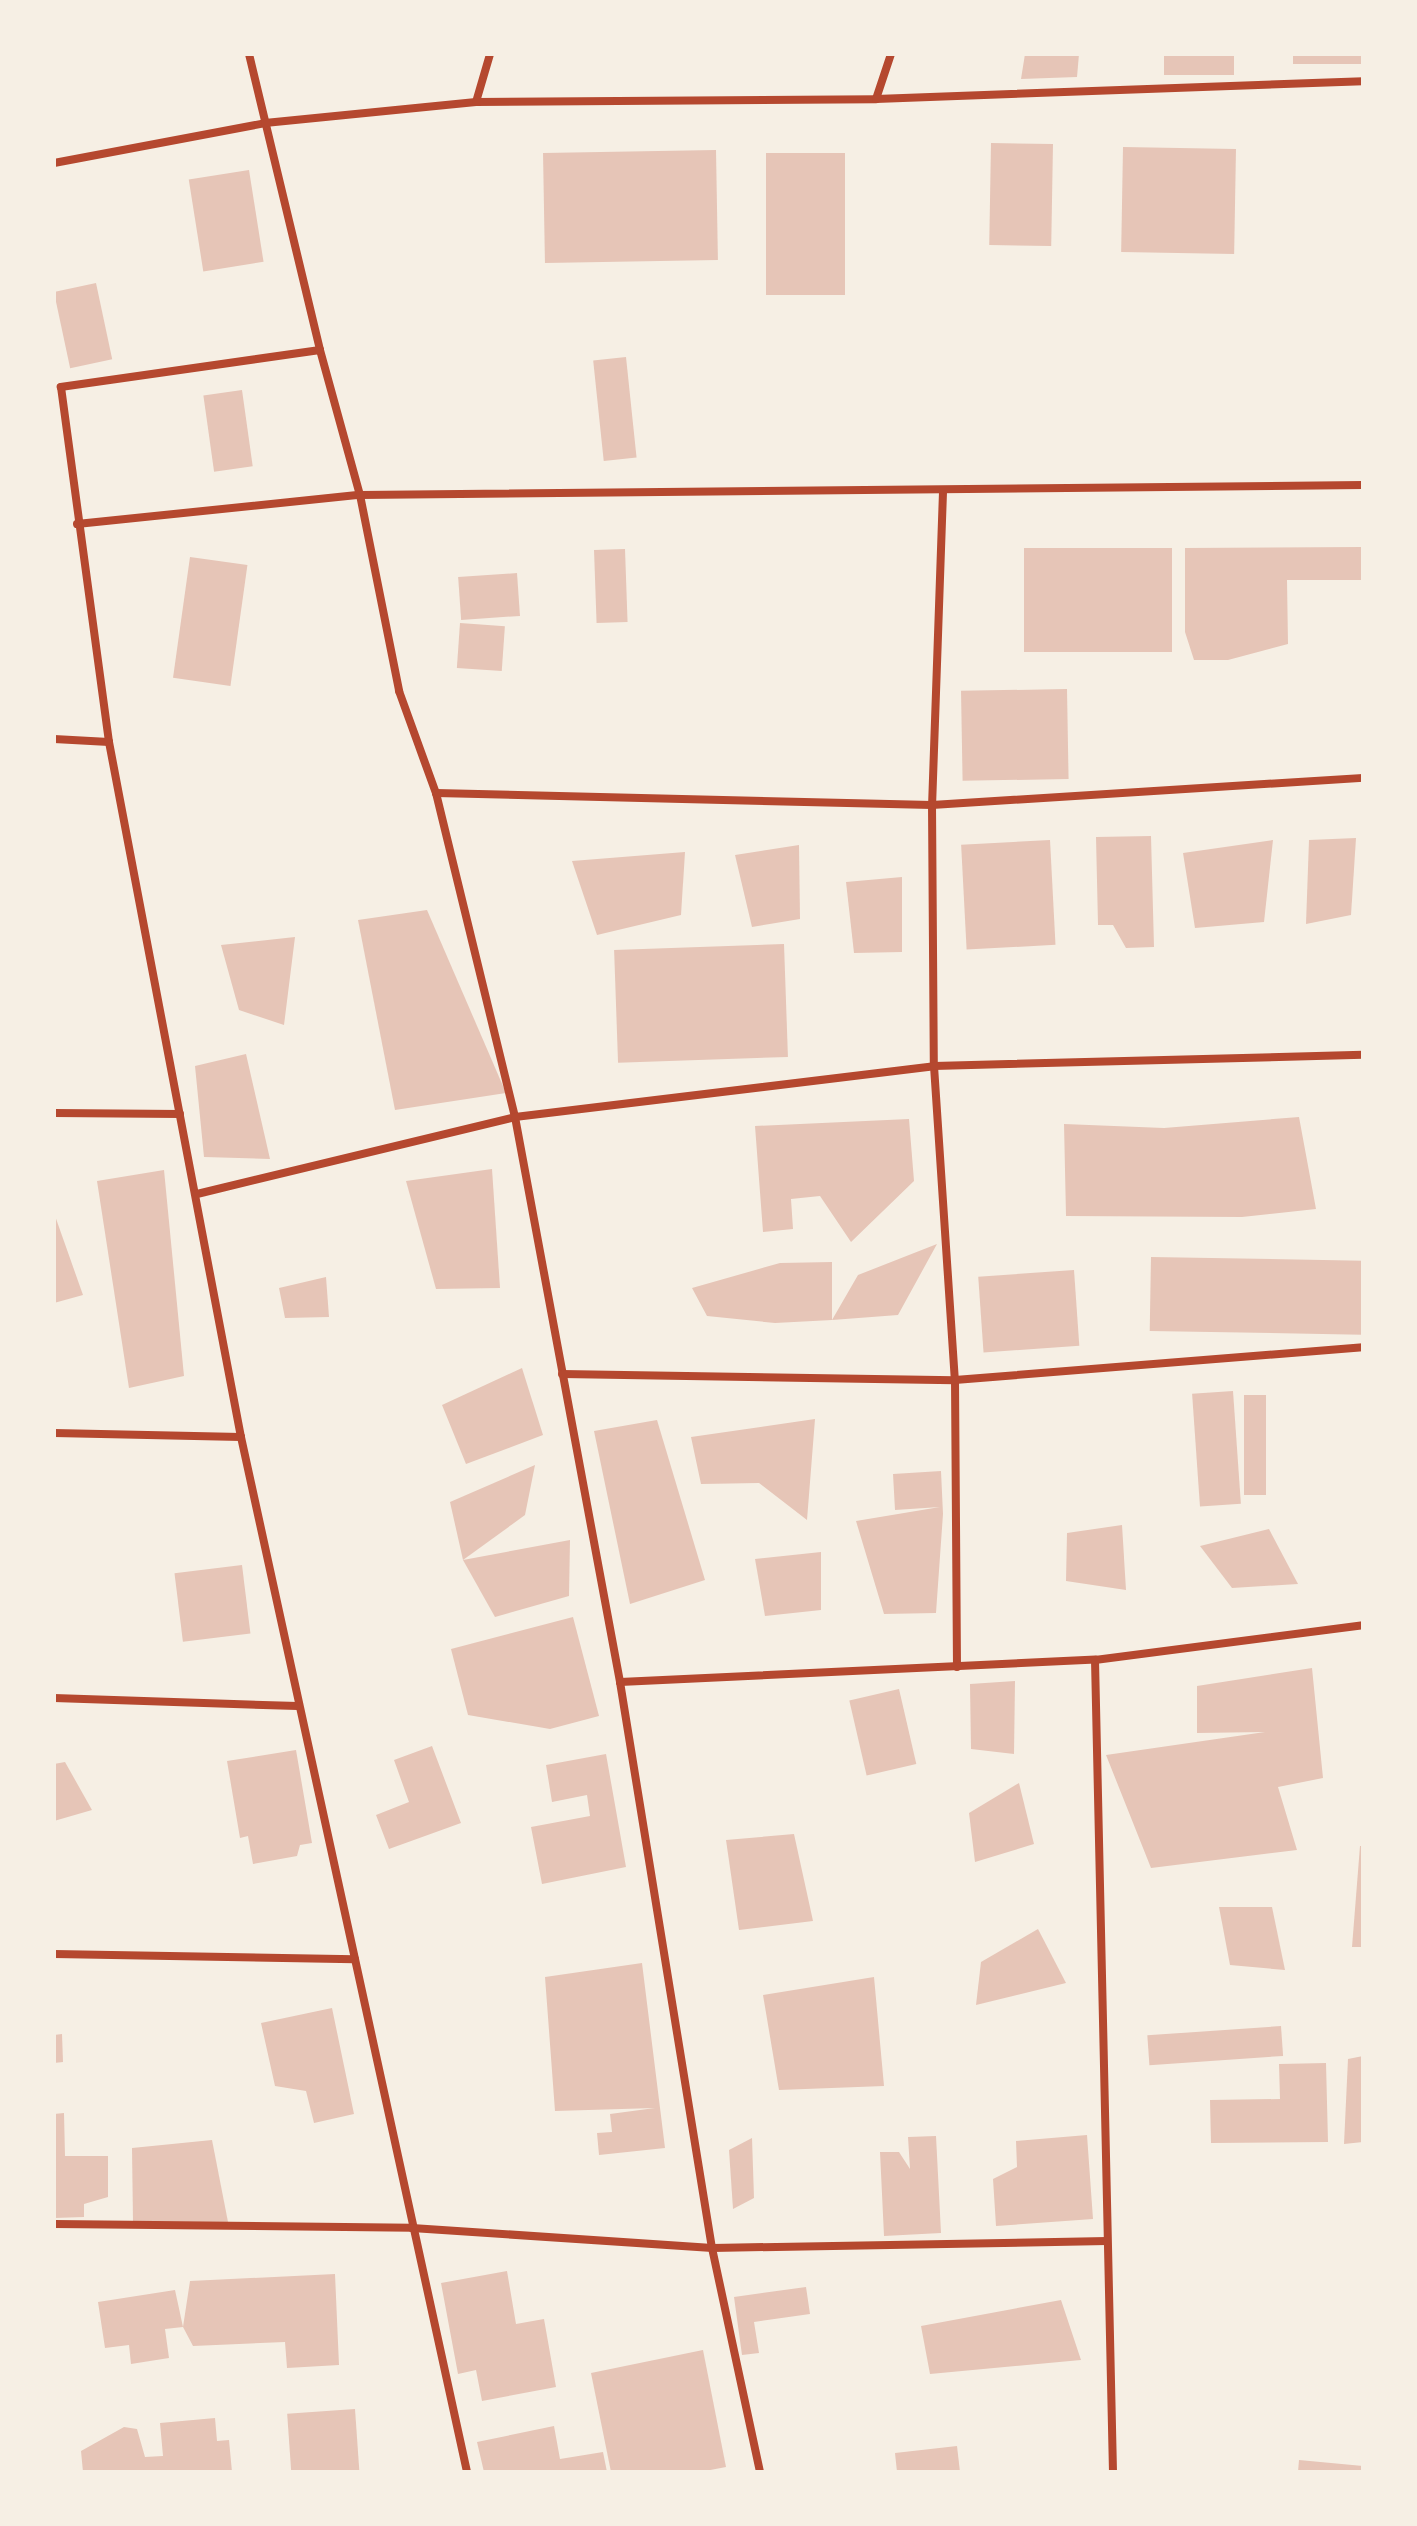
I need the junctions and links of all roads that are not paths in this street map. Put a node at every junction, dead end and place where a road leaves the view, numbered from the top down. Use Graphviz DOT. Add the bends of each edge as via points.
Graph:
graph roads {
  1 [pos="249,54"];
  2 [pos="490,54"];
  3 [pos="891,54"];
  4 [pos="1363,81"];
  5 [pos="876,99"];
  6 [pos="476,102"];
  7 [pos="265,123"];
  8 [pos="54,163"];
  9 [pos="320,350"];
  10 [pos="1363,485"];
  11 [pos="943,492"];
  12 [pos="360,495"];
  13 [pos="77,524"];
  14 [pos="54,739"];
  15 [pos="109,742"];
  16 [pos="1363,778"];
  17 [pos="436,793"];
  18 [pos="932,805"];
  19 [pos="1363,1055"];
  20 [pos="934,1066"];
  21 [pos="54,1113"];
  22 [pos="180,1114"];
  23 [pos="515,1117"];
  24 [pos="197,1194"];
  25 [pos="1363,1347"];
  26 [pos="562,1374"];
  27 [pos="955,1380"];
  28 [pos="54,1433"];
  29 [pos="241,1437"];
  30 [pos="1363,1625"];
  31 [pos="1095,1660"];
  32 [pos="957,1667"];
  33 [pos="620,1682"];
  34 [pos="54,1698"];
  35 [pos="298,1706"];
  36 [pos="54,1954"];
  37 [pos="355,1959"];
  38 [pos="54,2224"];
  39 [pos="412,2228"];
  40 [pos="1107,2241"];
  41 [pos="712,2248"];
  42 [pos="467,2472"];
  43 [pos="760,2472"];
  44 [pos="1113,2472"];
  1 -- 7 [label="street"];
  2 -- 6 [label="street"];
  3 -- 5 [label="street"];
  4 -- 5 [label="street"];
  5 -- 6 [label="street"];
  6 -- 7 [label="street"];
  7 -- 8 [label="street"];
  7 -- 9 [label="street"];
  9 -- 12 [label="street"];
  9 -- 13 [label="street" via="61,387"];
  10 -- 11 [label="street"];
  11 -- 12 [label="street"];
  11 -- 18 [label="street"];
  12 -- 13 [label="street"];
  12 -- 17 [label="street" via="399,691"];
  13 -- 15 [label="street"];
  14 -- 15 [label="street"];
  15 -- 22 [label="street"];
  16 -- 18 [label="street"];
  17 -- 18 [label="street"];
  17 -- 23 [label="street"];
  18 -- 20 [label="street"];
  19 -- 20 [label="street"];
  20 -- 23 [label="street"];
  20 -- 27 [label="street"];
  21 -- 22 [label="street"];
  22 -- 24 [label="street"];
  23 -- 24 [label="street"];
  23 -- 26 [label="street"];
  24 -- 29 [label="street"];
  25 -- 27 [label="street"];
  26 -- 27 [label="street"];
  26 -- 33 [label="street"];
  27 -- 32 [label="street"];
  28 -- 29 [label="street"];
  29 -- 35 [label="street"];
  30 -- 31 [label="street"];
  31 -- 32 [label="street"];
  31 -- 40 [label="street"];
  32 -- 33 [label="street"];
  33 -- 41 [label="street"];
  34 -- 35 [label="street"];
  35 -- 37 [label="street"];
  36 -- 37 [label="street"];
  37 -- 39 [label="street"];
  38 -- 39 [label="street"];
  39 -- 41 [label="street"];
  39 -- 42 [label="street"];
  40 -- 41 [label="street"];
  40 -- 44 [label="street"];
  41 -- 43 [label="street"];
}
